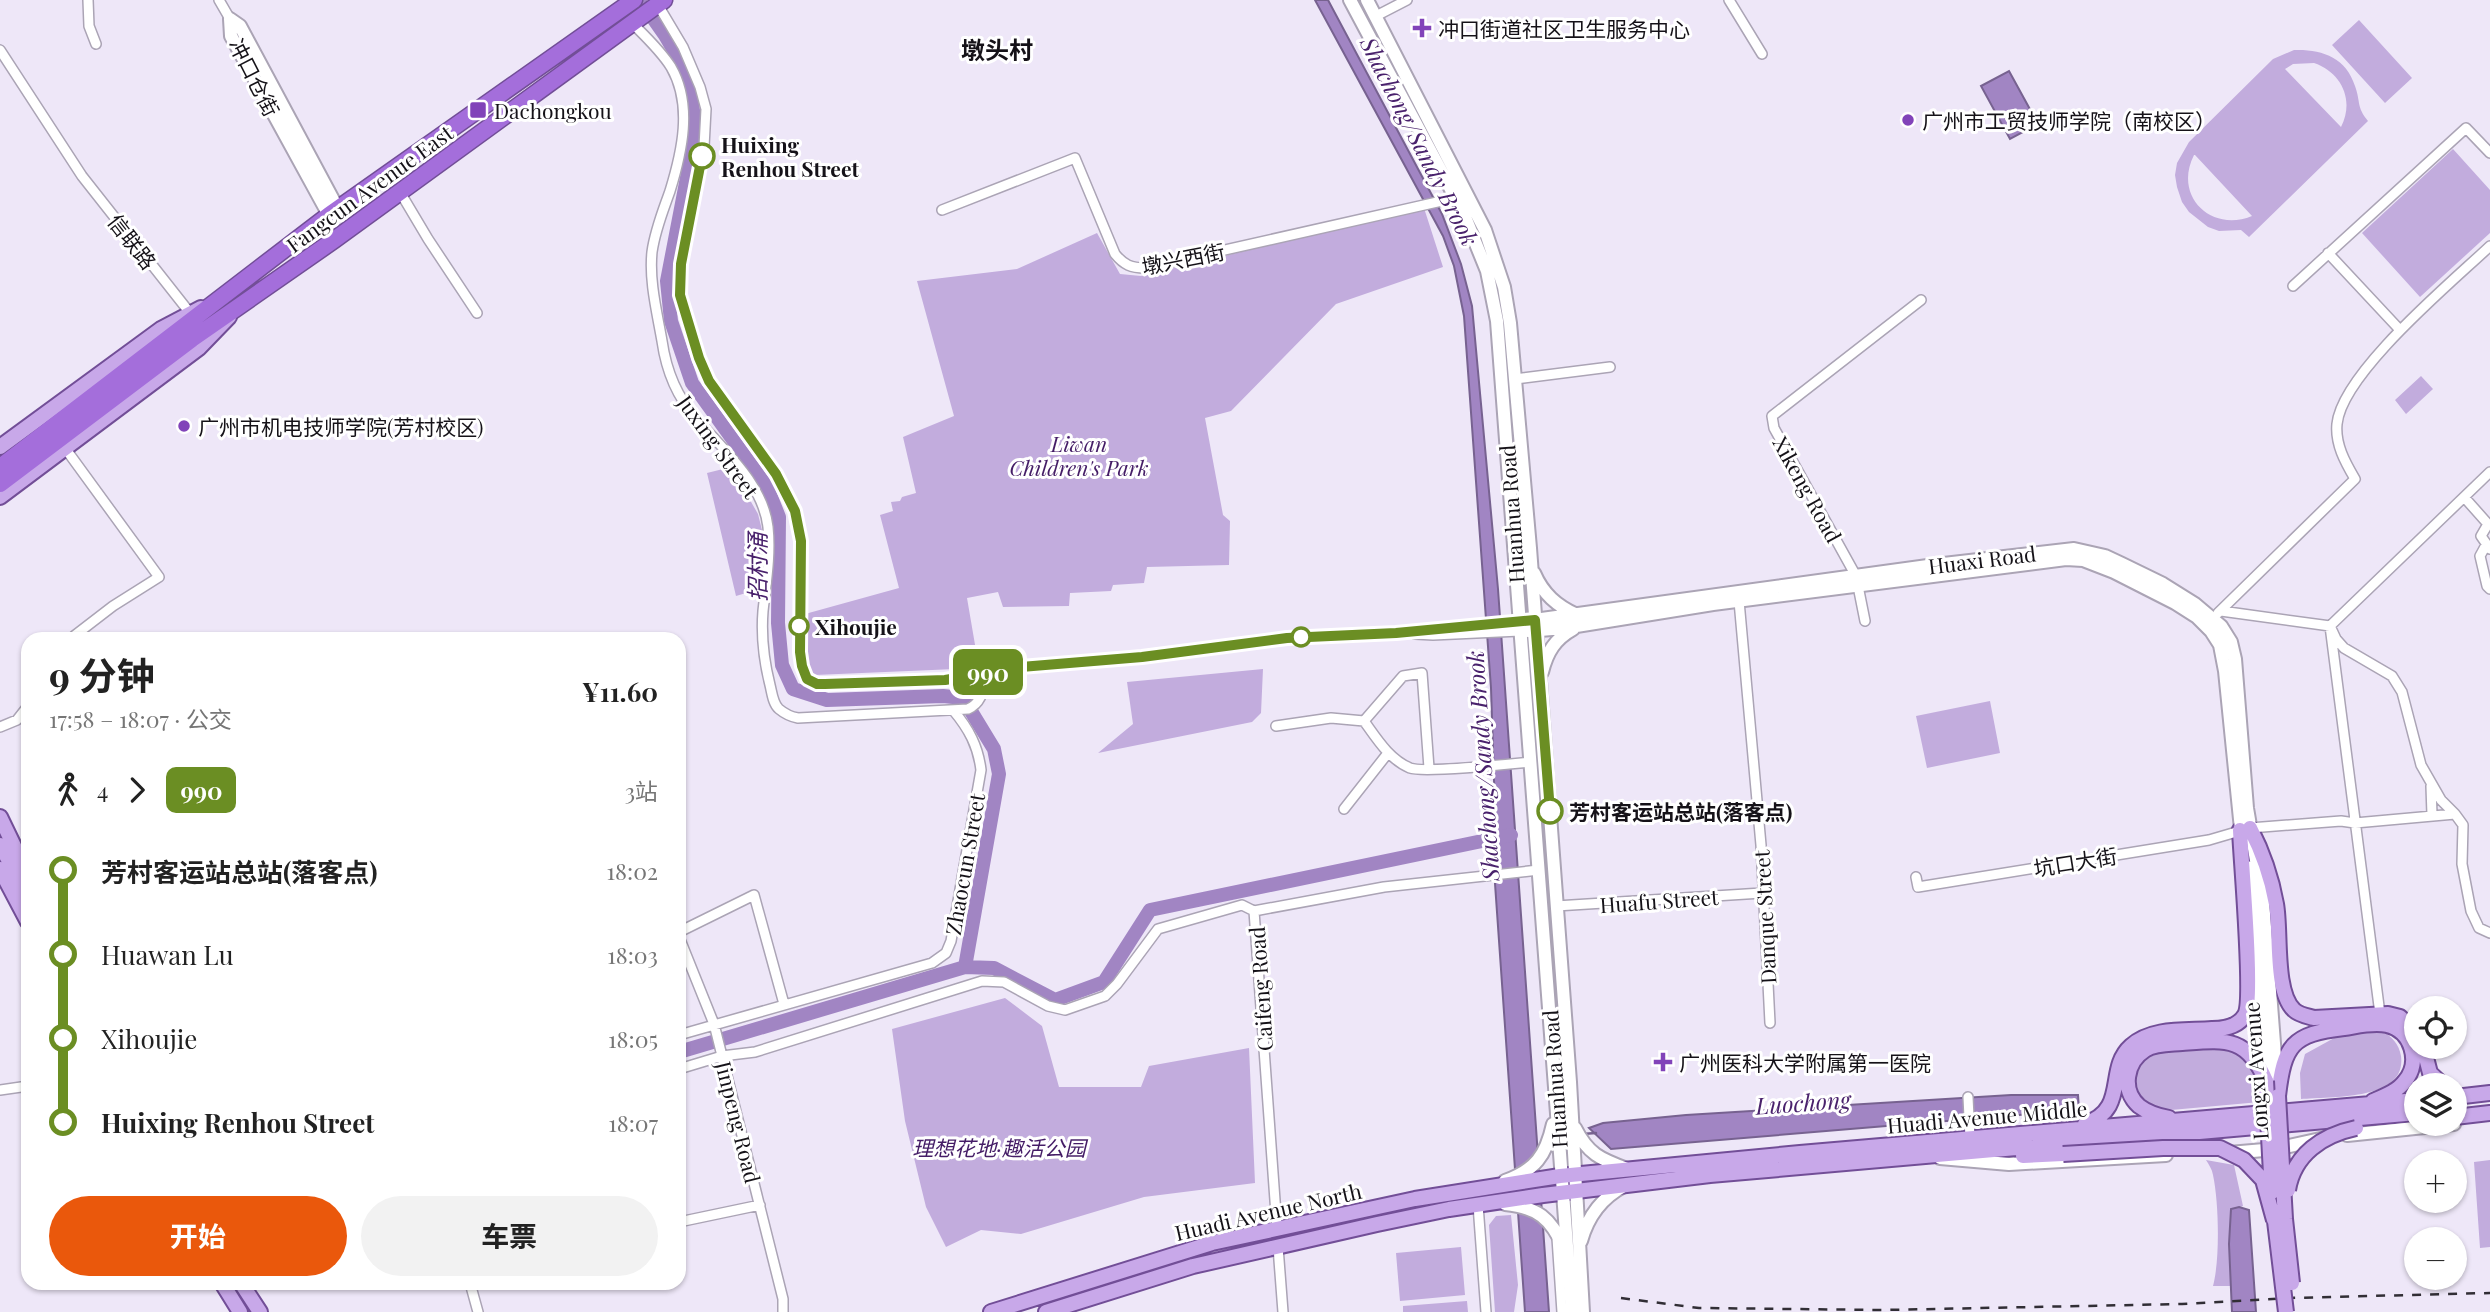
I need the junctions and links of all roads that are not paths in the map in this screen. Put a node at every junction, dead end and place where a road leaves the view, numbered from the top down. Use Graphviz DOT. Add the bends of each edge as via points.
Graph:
graph roads {
  1 [pos="88,0"];
  2 [pos="219,0"];
  3 [pos="633,0"];
  4 [pos="1350,0"];
  5 [pos="1367,0"];
  6 [pos="1407,0"];
  7 [pos="1729,0"];
  8 [pos="650,10"];
  9 [pos="1376,16"];
  10 [pos="230,19"];
  11 [pos="96,44"];
  12 [pos="0,50"];
  13 [pos="1762,54"];
  14 [pos="2490,153"];
  15 [pos="400,191"];
  16 [pos="1449,199"];
  17 [pos="942,210"];
  18 [pos="333,212"];
  19 [pos="2490,246"];
  20 [pos="2328,253"];
  21 [pos="2293,286"];
  22 [pos="224,296"];
  23 [pos="1921,300"];
  24 [pos="234,311"];
  25 [pos="190,313"];
  26 [pos="477,313"];
  27 [pos="2400,330"];
  28 [pos="1610,368"];
  29 [pos="1515,379"];
  30 [pos="110,392"];
  31 [pos="0,447"];
  32 [pos="65,448"];
  33 [pos="0,467"];
  34 [pos="2490,472"];
  35 [pos="0,484"];
  36 [pos="0,497"];
  37 [pos="2464,497"];
  38 [pos="2488,547"];
  39 [pos="1531,563"];
  40 [pos="1858,581"];
  41 [pos="2490,589"];
  42 [pos="1739,601"];
  43 [pos="2217,614"];
  44 [pos="1578,620"];
  45 [pos="1866,621"];
  46 [pos="1535,625"];
  47 [pos="2330,626"];
  48 [pos="1514,627"];
  49 [pos="79,632"];
  50 [pos="985,673"];
  51 [pos="1540,682"];
  52 [pos="957,710"];
  53 [pos="21,715"];
  54 [pos="1364,721"];
  55 [pos="1276,726"];
  56 [pos="0,727"];
  57 [pos="1388,753"];
  58 [pos="1531,762"];
  59 [pos="1429,768"];
  60 [pos="2431,785"];
  61 [pos="1344,809"];
  62 [pos="2455,814"];
  63 [pos="2432,815"];
  64 [pos="0,817"];
  65 [pos="2356,823"];
  66 [pos="2245,829"];
  67 [pos="0,845"];
  68 [pos="21,861"];
  69 [pos="0,869"];
  70 [pos="1539,870"];
  71 [pos="1916,877"];
  72 [pos="21,882"];
  73 [pos="0,888"];
  74 [pos="1762,893"];
  75 [pos="1556,906"];
  76 [pos="21,910"];
  77 [pos="1254,911"];
  78 [pos="21,914"];
  79 [pos="686,929"];
  80 [pos="2490,933"];
  81 [pos="686,954"];
  82 [pos="2262,955"];
  83 [pos="784,1004"];
  84 [pos="2380,1014"];
  85 [pos="2404,1021"];
  86 [pos="1770,1023"];
  87 [pos="715,1026"];
  88 [pos="686,1033"];
  89 [pos="721,1052"];
  90 [pos="686,1066"];
  91 [pos="2266,1081"];
  92 [pos="2122,1086"];
  93 [pos="21,1087"];
  94 [pos="0,1090"];
  95 [pos="2490,1093"];
  96 [pos="2467,1094"];
  97 [pos="2278,1096"];
  98 [pos="1968,1097"];
  99 [pos="2404,1101"];
  100 [pos="2362,1105"];
  101 [pos="2490,1106"];
  102 [pos="2467,1108"];
  103 [pos="2490,1113"];
  104 [pos="2404,1114"];
  105 [pos="2467,1116"];
  106 [pos="2490,1120"];
  107 [pos="2188,1121"];
  108 [pos="2404,1122"];
  109 [pos="2467,1122"];
  110 [pos="1573,1125"];
  111 [pos="1555,1129"];
  112 [pos="2070,1129"];
  113 [pos="2404,1129"];
  114 [pos="1970,1138"];
  115 [pos="1939,1158"];
  116 [pos="1909,1159"];
  117 [pos="1567,1175"];
  118 [pos="1628,1176"];
  119 [pos="1496,1185"];
  120 [pos="1569,1191"];
  121 [pos="1494,1203"];
  122 [pos="760,1205"];
  123 [pos="2280,1220"];
  124 [pos="686,1221"];
  125 [pos="1277,1228"];
  126 [pos="1561,1235"];
  127 [pos="1278,1247"];
  128 [pos="1578,1248"];
  129 [pos="1563,1258"];
  130 [pos="226,1290"];
  131 [pos="246,1290"];
  132 [pos="472,1290"];
  133 [pos="240,1312"];
  134 [pos="260,1312"];
  135 [pos="478,1312"];
  136 [pos="783,1312"];
  137 [pos="991,1312"];
  138 [pos="1046,1312"];
  139 [pos="1283,1312"];
  140 [pos="1486,1312"];
  141 [pos="1562,1312"];
  142 [pos="1572,1312"];
  143 [pos="1583,1312"];
  144 [pos="2286,1312"];
  145 [pos="2295,1312"];
  1 -- 11 [label="street" via="89,26"];
  2 -- 10 [label="street"];
  3 -- 18 [label="highway, Fangcun Avenue East"];
  4 -- 16 [label="street, Huanhua Road"];
  5 -- 9 [label="street, Huanhua Road"];
  6 -- 9 [label="street"];
  7 -- 13 [label="street"];
  8 -- 15 [label="highway, Fangcun Avenue East"];
  8 -- 50 [label="street" via="683,47 706,109 704,147 681,264 682,301 709,381 776,474 795,511 801,541 799,616 804,673 812,683 825,684 945,680"];
  8 -- 52 [label="street, Juxing Street" via="683,106 681,147 652,253 663,351 673,380 695,417 739,468 765,512 769,556 763,644 776,705 791,716 808,719"];
  9 -- 29 [label="street, Huanhua Road" via="1485,230 1504,287"];
  10 -- 18 [label="street, 冲口仓街" via="240,26"];
  12 -- 25 [label="street, 信联路" via="76,169"];
  14 -- 20 [label="street" via="2466,128"];
  15 -- 24 [label="highway, Fangcun Avenue East"];
  15 -- 26 [label="street"];
  16 -- 17 [label="street, 墩兴西街" via="1145,268 1132,268 1115,254 1075,158"];
  16 -- 48 [label="street, Huanhua Road" via="1476,240 1497,321"];
  18 -- 22 [label="highway, Fangcun Avenue East"];
  19 -- 27 [label="street"];
  20 -- 21 [label="street"];
  20 -- 27 [label="street"];
  22 -- 25 [label="main road, Fangcun Avenue East"];
  22 -- 30 [label="highway, Fangcun Avenue East"];
  23 -- 40 [label="street, Xikeng Road" via="1772,416 1774,428"];
  24 -- 30 [label="highway, Fangcun Avenue East"];
  24 -- 32 [label="main road, Fangcun Avenue East" via="199,348"];
  25 -- 31 [label="main road, Fangcun Avenue East" via="161,329"];
  27 -- 43 [label="street" via="2365,369 2341,408 2338,441 2355,479"];
  28 -- 29 [label="street"];
  29 -- 39 [label="street, Huanhua Road"];
  30 -- 33 [label="highway, Fangcun Avenue East"];
  30 -- 35 [label="highway, Fangcun Avenue East"];
  32 -- 36 [label="main road, Fangcun Avenue East"];
  32 -- 49 [label="street" via="159,577"];
  34 -- 37 [label="street"];
  37 -- 38 [label="street" via="2487,524 2481,537"];
  37 -- 47 [label="street"];
  38 -- 41 [label="street" via="2480,556"];
  39 -- 44 [label="street" via="1543,591"];
  39 -- 46 [label="street, Huanhua Road"];
  40 -- 42 [label="street, Huaxi Road"];
  40 -- 43 [label="street, Huaxi Road" via="2074,549 2105,556"];
  40 -- 44 [label="street, Huaxi Road"];
  40 -- 45 [label="street, Xikeng Road"];
  40 -- 66 [label="street, Huaxi Road" via="2083,560 2197,617 2211,631 2223,655"];
  42 -- 44 [label="street, Huaxi Road"];
  42 -- 74 [label="street, Danque Street"];
  43 -- 47 [label="street"];
  43 -- 66 [label="street, Huaxi Road" via="2235,659"];
  44 -- 46 [label="street, Huaxi Road"];
  44 -- 51 [label="street" via="1555,642"];
  46 -- 48 [label="street, Huaxi Road"];
  46 -- 51 [label="street, Huanhua Road"];
  47 -- 60 [label="street" via="2344,648 2392,676 2402,692 2421,765"];
  47 -- 65 [label="street"];
  48 -- 50 [label="street" via="1302,637"];
  48 -- 58 [label="street, Huanhua Road"];
  50 -- 52 [label="street" via="984,689 975,706"];
  51 -- 75 [label="street, Huanhua Road"];
  52 -- 83 [label="street, Zhaocun Street" via="975,743 981,770 946,953 932,963"];
  53 -- 56 [label="street"];
  54 -- 55 [label="street" via="1331,718"];
  54 -- 57 [label="street"];
  54 -- 59 [label="street" via="1404,676 1422,673"];
  57 -- 59 [label="street" via="1412,769"];
  57 -- 61 [label="street"];
  58 -- 59 [label="street"];
  58 -- 70 [label="street, Huanhua Road"];
  60 -- 62 [label="street"];
  60 -- 63 [label="street"];
  62 -- 63 [label="street"];
  62 -- 80 [label="street" via="2463,825 2462,864 2471,912 2479,928"];
  63 -- 65 [label="street"];
  64 -- 68 [label="main road"];
  65 -- 66 [label="street"];
  65 -- 84 [label="street"];
  66 -- 71 [label="street, 坑口大街" via="2209,839 1918,887"];
  66 -- 82 [label="street, Longxi Avenue" via="2261,879"];
  66 -- 84 [label="main road" via="2265,857 2272,878 2282,981 2293,1010 2314,1018"];
  66 -- 92 [label="main road" via="2246,1014 2224,1028 2144,1038 2125,1052 2120,1066"];
  67 -- 72 [label="main road"];
  69 -- 76 [label="main road"];
  70 -- 77 [label="street, Caifeng Road" via="1384,887"];
  70 -- 111 [label="street, Huanhua Road"];
  73 -- 78 [label="main road"];
  74 -- 75 [label="street, Huafu Street"];
  74 -- 86 [label="street, Danque Street"];
  75 -- 110 [label="street, Huanhua Road"];
  77 -- 89 [label="street" via="1242,905 1158,929 1105,996 1065,1010 1004,982 982,981 755,1052"];
  77 -- 125 [label="street, Caifeng Road"];
  79 -- 83 [label="street" via="754,895"];
  81 -- 87 [label="street, Jinpeng Road"];
  82 -- 91 [label="street, Longxi Avenue"];
  82 -- 97 [label="street, Longxi Avenue"];
  83 -- 87 [label="street, Zhaocun Street"];
  84 -- 85 [label="main road"];
  87 -- 88 [label="street, Zhaocun Street"];
  87 -- 89 [label="street, Jinpeng Road"];
  89 -- 90 [label="street"];
  89 -- 122 [label="street, Jinpeng Road"];
  91 -- 92 [label="main road" via="2244,1048 2219,1040 2148,1048 2135,1058"];
  91 -- 123 [label="main road, Longxi Avenue, bridge"];
  92 -- 107 [label="main road" via="2146,1110"];
  92 -- 112 [label="main road" via="2106,1111"];
  93 -- 94 [label="street"];
  95 -- 96 [label="main road"];
  97 -- 100 [label="main road" via="2286,1058 2305,1036 2370,1024 2390,1026 2410,1044 2414,1062 2399,1088"];
  97 -- 123 [label="main road, Longxi Avenue, bridge"];
  98 -- 114 [label="street"];
  99 -- 100 [label="main road, Huadi Avenue Middle"];
  100 -- 107 [label="main road, Huadi Avenue Middle"];
  101 -- 102 [label="main road"];
  103 -- 105 [label="main road"];
  104 -- 116 [label="main road, Huadi Avenue Middle"];
  106 -- 109 [label="street"];
  107 -- 112 [label="main road, Huadi Avenue Middle"];
  108 -- 123 [label="main road, bridge" via="2331,1134 2305,1153 2293,1171"];
  110 -- 117 [label="street, Huanhua Road" via="1573,1155"];
  110 -- 118 [label="street" via="1593,1154"];
  111 -- 117 [label="street, Huanhua Road"];
  111 -- 119 [label="street" via="1539,1161"];
  112 -- 114 [label="main road, Huadi Avenue Middle"];
  113 -- 115 [label="street" via="2221,1154 2009,1164"];
  114 -- 118 [label="main road, Huadi Avenue Middle"];
  115 -- 116 [label="main road"];
  115 -- 123 [label="main road, bridge" via="2220,1148 2244,1160 2263,1180"];
  116 -- 118 [label="main road, Huadi Avenue Middle"];
  117 -- 118 [label="main road, Huadi Avenue Middle"];
  117 -- 119 [label="main road, Huadi Avenue North"];
  117 -- 120 [label="street, Huanhua Road"];
  118 -- 120 [label="main road, Huadi Avenue Middle"];
  118 -- 128 [label="street" via="1589,1218"];
  119 -- 125 [label="main road, Huadi Avenue North"];
  120 -- 121 [label="main road, Huadi Avenue North"];
  120 -- 126 [label="street, Huanhua Road"];
  120 -- 128 [label="street, Huanhua Road"];
  121 -- 126 [label="street" via="1526,1207"];
  121 -- 127 [label="main road, Huadi Avenue North"];
  121 -- 140 [label="street"];
  122 -- 124 [label="street"];
  122 -- 136 [label="street, Jinpeng Road"];
  123 -- 144 [label="main road, Longxi Avenue, bridge"];
  123 -- 145 [label="main road, Longxi Avenue, bridge"];
  125 -- 137 [label="main road, Huadi Avenue North" via="1212,1243"];
  126 -- 129 [label="street, Huanhua Road"];
  127 -- 138 [label="main road, Huadi Avenue North" via="1193,1266"];
  127 -- 139 [label="street"];
  128 -- 143 [label="street, Huanhua Road"];
  129 -- 141 [label="street"];
  129 -- 142 [label="street, Huanhua Road"];
  130 -- 133 [label="main road"];
  131 -- 134 [label="main road"];
  132 -- 135 [label="street"];
}
